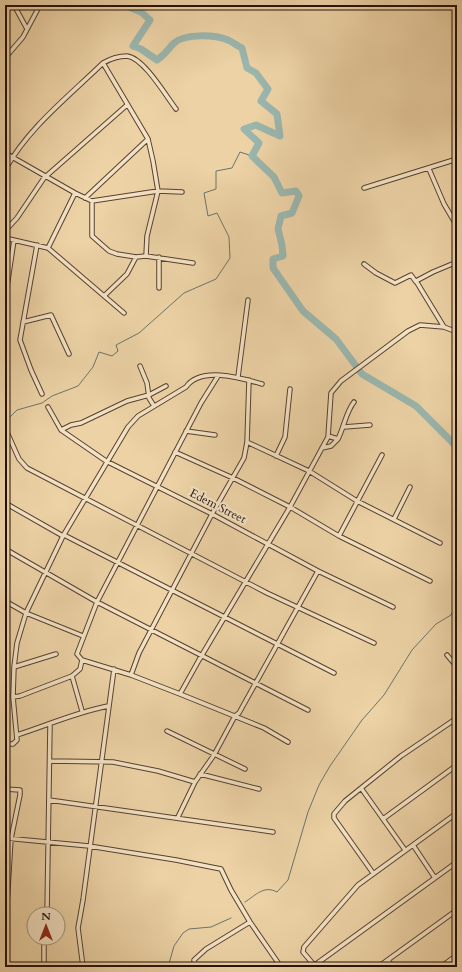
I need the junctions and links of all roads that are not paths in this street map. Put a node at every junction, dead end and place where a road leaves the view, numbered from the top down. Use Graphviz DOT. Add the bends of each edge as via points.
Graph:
graph roads {
  1 [pos="14,5"];
  2 [pos="40,5"];
  3 [pos="27,29"];
  4 [pos="5,58"];
  5 [pos="103,63"];
  6 [pos="127,105"];
  7 [pos="176,109"];
  8 [pos="148,138"];
  9 [pos="5,153"];
  10 [pos="12,158"];
  11 [pos="457,159"];
  12 [pos="429,169"];
  13 [pos="5,170"];
  14 [pos="47,176"];
  15 [pos="364,188"];
  16 [pos="158,191"];
  17 [pos="182,192"];
  18 [pos="75,193"];
  19 [pos="85,198"];
  20 [pos="92,201"];
  21 [pos="457,226"];
  22 [pos="5,231"];
  23 [pos="5,238"];
  24 [pos="14,240"];
  25 [pos="37,245"];
  26 [pos="48,248"];
  27 [pos="146,256"];
  28 [pos="136,257"];
  29 [pos="159,257"];
  30 [pos="457,262"];
  31 [pos="193,263"];
  32 [pos="364,264"];
  33 [pos="7,282"];
  34 [pos="416,282"];
  35 [pos="159,288"];
  36 [pos="104,296"];
  37 [pos="5,300"];
  38 [pos="248,300"];
  39 [pos="124,314"];
  40 [pos="23,322"];
  41 [pos="444,327"];
  42 [pos="457,332"];
  43 [pos="69,354"];
  44 [pos="140,366"];
  45 [pos="218,376"];
  46 [pos="238,377"];
  47 [pos="249,380"];
  48 [pos="262,384"];
  49 [pos="166,386"];
  50 [pos="290,389"];
  51 [pos="42,394"];
  52 [pos="149,395"];
  53 [pos="354,402"];
  54 [pos="154,406"];
  55 [pos="48,407"];
  56 [pos="370,426"];
  57 [pos="344,427"];
  58 [pos="6,430"];
  59 [pos="61,430"];
  60 [pos="186,431"];
  61 [pos="215,434"];
  62 [pos="328,436"];
  63 [pos="338,439"];
  64 [pos="248,442"];
  65 [pos="322,448"];
  66 [pos="175,452"];
  67 [pos="382,455"];
  68 [pos="276,456"];
  69 [pos="106,461"];
  70 [pos="309,471"];
  71 [pos="233,478"];
  72 [pos="410,487"];
  73 [pos="157,488"];
  74 [pos="85,499"];
  75 [pos="357,500"];
  76 [pos="5,503"];
  77 [pos="290,507"];
  78 [pos="212,514"];
  79 [pos="394,520"];
  80 [pos="138,524"];
  81 [pos="64,535"];
  82 [pos="339,536"];
  83 [pos="268,543"];
  84 [pos="440,543"];
  85 [pos="5,550"];
  86 [pos="193,554"];
  87 [pos="118,563"];
  88 [pos="318,571"];
  89 [pos="44,573"];
  90 [pos="430,581"];
  91 [pos="245,582"];
  92 [pos="173,590"];
  93 [pos="6,602"];
  94 [pos="97,602"];
  95 [pos="297,607"];
  96 [pos="393,607"];
  97 [pos="5,609"];
  98 [pos="26,614"];
  99 [pos="225,617"];
  100 [pos="152,630"];
  101 [pos="83,636"];
  102 [pos="278,643"];
  103 [pos="374,643"];
  104 [pos="56,654"];
  105 [pos="447,655"];
  106 [pos="201,656"];
  107 [pos="82,660"];
  108 [pos="14,667"];
  109 [pos="457,667"];
  110 [pos="114,669"];
  111 [pos="334,673"];
  112 [pos="131,675"];
  113 [pos="72,676"];
  114 [pos="255,684"];
  115 [pos="180,694"];
  116 [pos="13,697"];
  117 [pos="108,706"];
  118 [pos="308,710"];
  119 [pos="82,711"];
  120 [pos="235,716"];
  121 [pos="457,718"];
  122 [pos="50,724"];
  123 [pos="167,732"];
  124 [pos="17,735"];
  125 [pos="288,742"];
  126 [pos="5,744"];
  127 [pos="214,755"];
  128 [pos="50,760"];
  129 [pos="102,761"];
  130 [pos="457,765"];
  131 [pos="245,769"];
  132 [pos="200,774"];
  133 [pos="195,782"];
  134 [pos="361,788"];
  135 [pos="5,789"];
  136 [pos="258,789"];
  137 [pos="50,800"];
  138 [pos="96,806"];
  139 [pos="457,813"];
  140 [pos="178,817"];
  141 [pos="383,819"];
  142 [pos="273,832"];
  143 [pos="5,838"];
  144 [pos="11,839"];
  145 [pos="48,841"];
  146 [pos="412,845"];
  147 [pos="89,846"];
  148 [pos="405,850"];
  149 [pos="457,862"];
  150 [pos="373,873"];
  151 [pos="435,878"];
  152 [pos="47,906"];
  153 [pos="457,910"];
  154 [pos="250,922"];
  155 [pos="5,938"];
  156 [pos="44,946"];
  157 [pos="457,955"];
  158 [pos="388,960"];
  159 [pos="5,965"];
  160 [pos="313,966"];
  161 [pos="20,967"];
  162 [pos="44,967"];
  163 [pos="83,967"];
  164 [pos="196,967"];
  165 [pos="281,967"];
  166 [pos="378,967"];
  167 [pos="393,967"];
  168 [pos="441,967"];
  1 -- 3 [label="street"];
  2 -- 3 [label="street"];
  3 -- 4 [label="street"];
  5 -- 6 [label="street"];
  5 -- 7 [label="street" via="127,56 138,61"];
  5 -- 10 [label="street" via="50,114"];
  6 -- 8 [label="street"];
  6 -- 14 [label="street"];
  8 -- 16 [label="street"];
  8 -- 19 [label="street"];
  9 -- 10 [label="street"];
  10 -- 13 [label="street"];
  10 -- 14 [label="street"];
  11 -- 12 [label="street"];
  12 -- 15 [label="street"];
  12 -- 21 [label="street"];
  14 -- 18 [label="street"];
  14 -- 22 [label="street"];
  16 -- 17 [label="street"];
  16 -- 20 [label="street"];
  16 -- 27 [label="street" via="147,236"];
  18 -- 19 [label="street"];
  18 -- 26 [label="street"];
  19 -- 20 [label="street"];
  20 -- 28 [label="street" via="92,236 109,251"];
  23 -- 24 [label="street"];
  24 -- 25 [label="street"];
  24 -- 33 [label="street"];
  25 -- 26 [label="street"];
  25 -- 40 [label="street"];
  26 -- 36 [label="street"];
  27 -- 28 [label="street"];
  27 -- 29 [label="street"];
  28 -- 36 [label="street" via="127,274"];
  29 -- 31 [label="street"];
  29 -- 35 [label="street"];
  30 -- 34 [label="street"];
  32 -- 34 [label="street" via="395,283 411,275"];
  33 -- 37 [label="street"];
  34 -- 41 [label="street"];
  36 -- 39 [label="street"];
  38 -- 46 [label="street"];
  40 -- 43 [label="street" via="51,315"];
  40 -- 51 [label="street" via="20,340"];
  41 -- 42 [label="street"];
  41 -- 62 [label="street" via="420,325 408,330 347,377 331,393"];
  44 -- 52 [label="street"];
  45 -- 46 [label="street"];
  45 -- 54 [label="street" via="197,377 186,387"];
  45 -- 60 [label="street"];
  46 -- 47 [label="street"];
  47 -- 48 [label="street"];
  47 -- 64 [label="street"];
  49 -- 52 [label="street"];
  50 -- 68 [label="street" via="285,437"];
  52 -- 54 [label="street"];
  52 -- 59 [label="street" via="127,401"];
  53 -- 57 [label="street" via="347,414"];
  54 -- 69 [label="street" via="138,416 128,427"];
  55 -- 59 [label="street, Edem Street"];
  56 -- 57 [label="street"];
  57 -- 63 [label="street"];
  58 -- 74 [label="street" via="22,464"];
  59 -- 69 [label="street, Edem Street"];
  60 -- 61 [label="street"];
  60 -- 66 [label="street"];
  62 -- 63 [label="street"];
  62 -- 65 [label="street"];
  63 -- 65 [label="street" via="331,446"];
  64 -- 68 [label="street"];
  64 -- 71 [label="street" via="244,458"];
  65 -- 70 [label="street"];
  66 -- 71 [label="street"];
  66 -- 73 [label="street"];
  67 -- 75 [label="street"];
  68 -- 70 [label="street"];
  69 -- 73 [label="street, Edem Street"];
  69 -- 74 [label="street"];
  70 -- 75 [label="street"];
  70 -- 77 [label="street"];
  71 -- 77 [label="street"];
  71 -- 78 [label="street"];
  72 -- 79 [label="street"];
  73 -- 78 [label="street, Edem Street"];
  73 -- 80 [label="street"];
  74 -- 80 [label="street"];
  74 -- 81 [label="street"];
  75 -- 79 [label="street"];
  75 -- 82 [label="street"];
  76 -- 81 [label="street"];
  77 -- 82 [label="street"];
  77 -- 83 [label="street"];
  78 -- 83 [label="street, Edem Street"];
  78 -- 86 [label="street"];
  79 -- 84 [label="street"];
  80 -- 86 [label="street"];
  80 -- 87 [label="street"];
  81 -- 87 [label="street"];
  81 -- 89 [label="street"];
  82 -- 90 [label="street"];
  83 -- 88 [label="street, Edem Street"];
  83 -- 91 [label="street"];
  85 -- 89 [label="street"];
  86 -- 91 [label="street"];
  86 -- 92 [label="street"];
  87 -- 92 [label="street"];
  87 -- 94 [label="street"];
  88 -- 95 [label="street"];
  88 -- 96 [label="street, Edem Street"];
  89 -- 94 [label="street"];
  89 -- 98 [label="street"];
  91 -- 95 [label="street"];
  91 -- 99 [label="street"];
  92 -- 99 [label="street"];
  92 -- 100 [label="street"];
  93 -- 97 [label="street"];
  93 -- 98 [label="street"];
  94 -- 100 [label="street"];
  94 -- 101 [label="street"];
  95 -- 102 [label="street"];
  95 -- 103 [label="street"];
  98 -- 101 [label="street"];
  98 -- 108 [label="street" via="16,643"];
  99 -- 102 [label="street"];
  99 -- 106 [label="street"];
  100 -- 106 [label="street"];
  100 -- 112 [label="street" via="139,653"];
  101 -- 107 [label="street" via="77,654"];
  102 -- 111 [label="street"];
  102 -- 114 [label="street"];
  104 -- 108 [label="street"];
  105 -- 109 [label="street"];
  106 -- 114 [label="street"];
  106 -- 115 [label="street"];
  107 -- 110 [label="street"];
  107 -- 113 [label="street" via="80,669"];
  108 -- 116 [label="street"];
  110 -- 112 [label="street"];
  110 -- 117 [label="street"];
  112 -- 115 [label="street"];
  113 -- 116 [label="street"];
  113 -- 119 [label="street"];
  114 -- 118 [label="street"];
  114 -- 120 [label="street"];
  115 -- 120 [label="street"];
  116 -- 124 [label="street"];
  117 -- 119 [label="street"];
  117 -- 129 [label="street"];
  119 -- 122 [label="street"];
  120 -- 125 [label="street"];
  120 -- 127 [label="street"];
  121 -- 134 [label="street" via="401,756"];
  122 -- 124 [label="street"];
  122 -- 128 [label="street"];
  123 -- 127 [label="street"];
  124 -- 126 [label="street" via="16,742"];
  127 -- 131 [label="street"];
  127 -- 132 [label="street"];
  128 -- 129 [label="street"];
  128 -- 137 [label="street"];
  129 -- 133 [label="street" via="158,771"];
  129 -- 138 [label="street"];
  130 -- 141 [label="street"];
  132 -- 133 [label="street"];
  132 -- 136 [label="street"];
  133 -- 140 [label="street"];
  134 -- 141 [label="street"];
  134 -- 150 [label="street" via="345,801 334,816"];
  135 -- 144 [label="street" via="20,790"];
  137 -- 138 [label="street"];
  137 -- 145 [label="street"];
  138 -- 140 [label="street"];
  138 -- 147 [label="street"];
  139 -- 146 [label="street"];
  140 -- 142 [label="street"];
  141 -- 148 [label="street"];
  143 -- 144 [label="street"];
  144 -- 145 [label="street"];
  144 -- 155 [label="street"];
  145 -- 147 [label="street"];
  145 -- 152 [label="street"];
  146 -- 148 [label="street"];
  146 -- 151 [label="street"];
  147 -- 154 [label="street" via="222,869"];
  147 -- 163 [label="street" via="78,928"];
  148 -- 150 [label="street"];
  149 -- 151 [label="street"];
  150 -- 160 [label="street" via="358,885 304,947 303,952"];
  151 -- 160 [label="street"];
  153 -- 158 [label="street"];
  154 -- 164 [label="street" via="206,949 193,961"];
  154 -- 165 [label="street"];
  156 -- 162 [label="street"];
  157 -- 168 [label="street"];
  158 -- 166 [label="street"];
  158 -- 167 [label="street"];
  159 -- 161 [label="street"];
}
